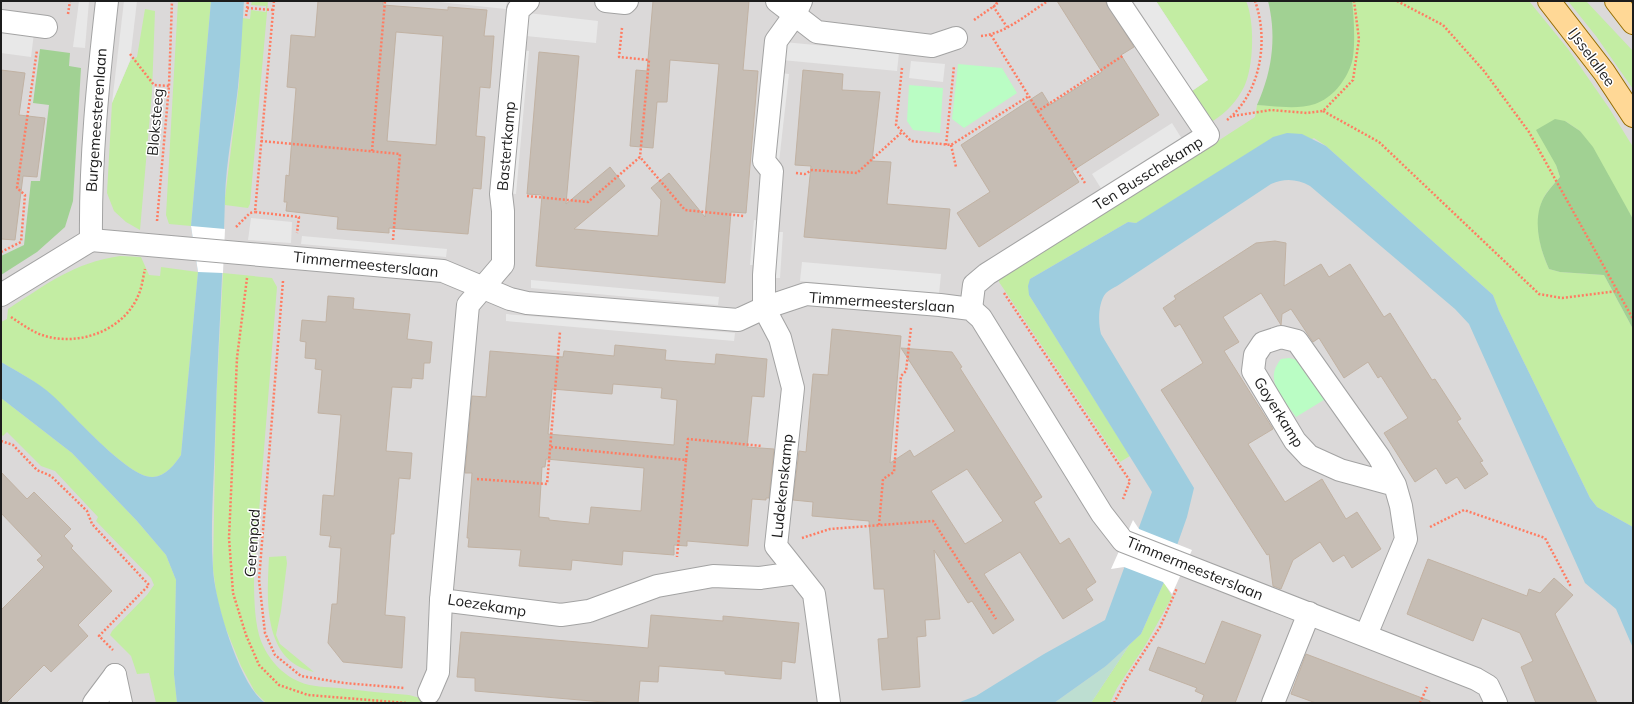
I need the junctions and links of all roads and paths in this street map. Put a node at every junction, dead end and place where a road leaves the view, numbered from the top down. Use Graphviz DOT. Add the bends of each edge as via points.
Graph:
graph roads {
  1 [pos="107,1"];
  2 [pos="172,1"];
  3 [pos="248,1"];
  4 [pos="274,1"];
  5 [pos="385,1"];
  6 [pos="528,1"];
  7 [pos="777,1"];
  8 [pos="995,1"];
  9 [pos="1048,1"];
  10 [pos="1118,1"];
  11 [pos="1255,1"];
  12 [pos="1354,1"];
  13 [pos="1398,1"];
  14 [pos="1549,1"];
  15 [pos="1616,1"];
  16 [pos="619,2"];
  17 [pos="992,6"];
  18 [pos="247,8"];
  19 [pos="798,8"];
  20 [pos="273,10"];
  21 [pos="246,16"];
  22 [pos="1,21"];
  23 [pos="1633,23"];
  24 [pos="44,26"];
  25 [pos="1007,27"];
  26 [pos="991,35"];
  27 [pos="956,38"];
  28 [pos="1145,42"];
  29 [pos="905,43"];
  30 [pos="130,54"];
  31 [pos="169,86"];
  32 [pos="1029,96"];
  33 [pos="1323,111"];
  34 [pos="1038,112"];
  35 [pos="1233,116"];
  36 [pos="1633,116"];
  37 [pos="902,132"];
  38 [pos="1208,135"];
  39 [pos="261,141"];
  40 [pos="946,145"];
  41 [pos="951,145"];
  42 [pos="372,151"];
  43 [pos="640,157"];
  44 [pos="956,167"];
  45 [pos="772,172"];
  46 [pos="501,194"];
  47 [pos="1099,204"];
  48 [pos="254,212"];
  49 [pos="768,219"];
  50 [pos="235,228"];
  51 [pos="91,240"];
  52 [pos="393,240"];
  53 [pos="150,245"];
  54 [pos="1,252"];
  55 [pos="290,257"];
  56 [pos="248,271"];
  57 [pos="987,274"];
  58 [pos="483,288"];
  59 [pos="1618,292"];
  60 [pos="915,303"];
  61 [pos="4,304"];
  62 [pos="764,308"];
  63 [pos="971,309"];
  64 [pos="1633,319"];
  65 [pos="560,332"];
  66 [pos="1,441"];
  67 [pos="551,447"];
  68 [pos="787,449"];
  69 [pos="686,460"];
  70 [pos="452,477"];
  71 [pos="1395,485"];
  72 [pos="1125,494"];
  73 [pos="879,525"];
  74 [pos="1406,538"];
  75 [pos="776,546"];
  76 [pos="1185,566"];
  77 [pos="796,573"];
  78 [pos="674,583"];
  79 [pos="1571,587"];
  80 [pos="441,600"];
  81 [pos="1309,613"];
  82 [pos="996,619"];
  83 [pos="1366,635"];
  84 [pos="115,675"];
  85 [pos="429,692"];
  86 [pos="94,703"];
  87 [pos="121,703"];
  88 [pos="408,703"];
  89 [pos="829,703"];
  90 [pos="1114,703"];
  91 [pos="1273,703"];
  92 [pos="1496,703"];
  1 -- 51 [label="street, Burgemeesterenlaan" via="95,100 90,191"];
  2 -- 31 [label="path, Bloksteeg"];
  3 -- 18 [label="path"];
  4 -- 20 [label="path"];
  5 -- 42 [label="path"];
  6 -- 46 [label="street, Bastertkamp" via="518,10"];
  7 -- 19 [label="street"];
  8 -- 17 [label="path" via="997,4"];
  9 -- 25 [label="path"];
  10 -- 28 [label="street, Ten Busschekamp"];
  11 -- 35 [label="path" via="1260,26 1260,56 1251,89"];
  12 -- 33 [label="path" via="1359,39 1353,80"];
  13 -- 59 [label="path" via="1443,25 1484,71 1529,132"];
  14 -- 36 [label="main road, IJsselallee" via="1600,66"];
  15 -- 23 [label="main road"];
  16 -- 43 [label="path" via="619,57 649,60"];
  17 -- 25 [label="path"];
  17 -- 27 [label="path" via="962,29"];
  18 -- 20 [label="path"];
  18 -- 21 [label="path"];
  19 -- 29 [label="street" via="817,32"];
  19 -- 45 [label="street" via="776,41 764,161"];
  20 -- 39 [label="path"];
  22 -- 24 [label="street"];
  24 -- 54 [label="path" via="18,188 25,195 21,242"];
  25 -- 26 [label="path"];
  26 -- 27 [label="path"];
  26 -- 32 [label="path"];
  27 -- 29 [label="street" via="932,46"];
  27 -- 40 [label="path"];
  28 -- 34 [label="path"];
  28 -- 38 [label="street, Ten Busschekamp"];
  29 -- 37 [label="path" via="896,126"];
  30 -- 31 [label="path" via="154,85"];
  31 -- 53 [label="path, Bloksteeg"];
  32 -- 34 [label="path"];
  32 -- 41 [label="path"];
  33 -- 35 [label="path" via="1307,113 1271,110"];
  33 -- 59 [label="path" via="1379,142 1539,294 1562,298"];
  34 -- 47 [label="path"];
  35 -- 38 [label="path"];
  37 -- 40 [label="path" via="911,141"];
  37 -- 45 [label="path" via="857,173 812,170 805,174"];
  38 -- 47 [label="street, Ten Busschekamp"];
  39 -- 42 [label="path"];
  39 -- 48 [label="path"];
  40 -- 41 [label="path"];
  41 -- 44 [label="path"];
  42 -- 52 [label="path" via="400,154"];
  43 -- 46 [label="path" via="588,202"];
  43 -- 49 [label="path" via="685,210"];
  45 -- 49 [label="street"];
  46 -- 58 [label="street, Bastertkamp" via="503,264"];
  47 -- 57 [label="street, Ten Busschekamp"];
  48 -- 50 [label="path"];
  48 -- 55 [label="path" via="299,217"];
  49 -- 62 [label="street"];
  51 -- 53 [label="street, Timmermeesterslaan"];
  51 -- 61 [label="street"];
  53 -- 55 [label="street, Timmermeesterslaan"];
  53 -- 61 [label="path, Bloksteeg" via="138,296 125,315 107,330 89,337 49,337 28,329"];
  55 -- 58 [label="street, Timmermeesterslaan" via="443,271"];
  55 -- 85 [label="path, Gerenpad" via="259,580 265,633 275,655 302,676"];
  56 -- 88 [label="path, Gerenpad" via="237,358 229,538 233,593 246,635 259,665 279,685 308,695"];
  57 -- 63 [label="street, Ten Busschekamp" via="974,285"];
  57 -- 72 [label="path" via="996,281 1130,481"];
  58 -- 62 [label="street, Timmermeesterslaan" via="527,303 738,320"];
  58 -- 70 [label="street, Loezekamp" via="468,304"];
  59 -- 64 [label="path"];
  60 -- 62 [label="street, Timmermeesterslaan" via="806,294"];
  60 -- 63 [label="street, Timmermeesterslaan"];
  60 -- 73 [label="path" via="906,371 901,376 894,472 883,479"];
  62 -- 68 [label="street, Ludekenskamp" via="780,338 793,388"];
  63 -- 76 [label="street, Timmermeesterslaan" via="981,318 1102,514 1123,541"];
  65 -- 67 [label="path"];
  66 -- 84 [label="path" via="13,445 37,470 51,476 87,511 92,524 149,585 99,636 112,649"];
  67 -- 69 [label="path"];
  67 -- 70 [label="path" via="547,484"];
  68 -- 69 [label="path" via="688,439"];
  68 -- 75 [label="street, Ludekenskamp"];
  69 -- 78 [label="path"];
  70 -- 80 [label="street, Loezekamp"];
  71 -- 71 [label="street, Goyerkamp" via="1379,457 1298,341 1281,337 1263,343 1255,355 1254,371 1295,441 1309,456 1340,470"];
  71 -- 74 [label="street, Goyerkamp"];
  73 -- 75 [label="path" via="830,529"];
  73 -- 82 [label="path" via="933,521"];
  74 -- 79 [label="path" via="1464,510 1545,538"];
  74 -- 83 [label="street"];
  75 -- 77 [label="street, Ludekenskamp"];
  76 -- 81 [label="street, Timmermeesterslaan"];
  76 -- 90 [label="path" via="1175,596 1160,627"];
  77 -- 78 [label="street, Loezekamp" via="760,578 713,576"];
  77 -- 89 [label="street, Ludekenskamp" via="814,594"];
  78 -- 80 [label="street, Loezekamp" via="657,586 589,611 561,615"];
  80 -- 85 [label="street" via="438,672"];
  81 -- 83 [label="street, Timmermeesterslaan"];
  81 -- 91 [label="street"];
  83 -- 92 [label="street, Timmermeesterslaan" via="1476,679 1488,686"];
  84 -- 86 [label="street"];
  84 -- 87 [label="street"];
}
